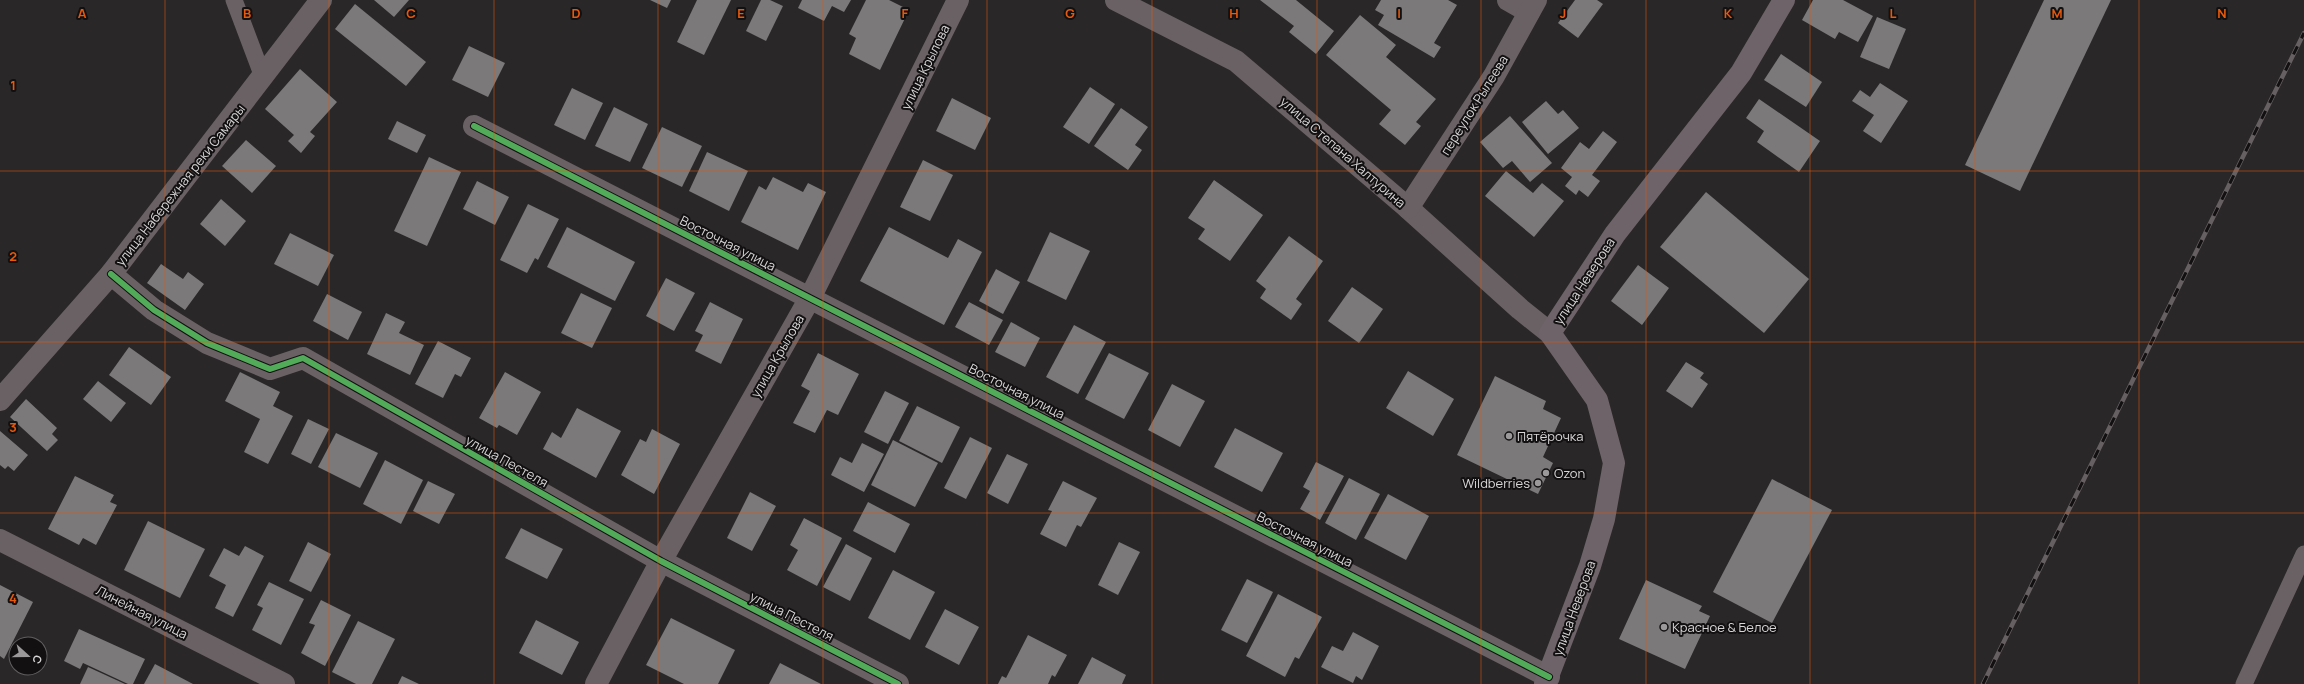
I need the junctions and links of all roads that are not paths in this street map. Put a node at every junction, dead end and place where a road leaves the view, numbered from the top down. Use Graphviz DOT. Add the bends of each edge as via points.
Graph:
graph roads {
  1 [pos="234,0"];
  2 [pos="321,0"];
  3 [pos="958,0"];
  4 [pos="1116,0"];
  5 [pos="1508,0"];
  6 [pos="1784,0"];
  7 [pos="1532,6"];
  8 [pos="263,77"];
  9 [pos="474,126"];
  10 [pos="1408,208"];
  11 [pos="111,274"];
  12 [pos="810,298"];
  13 [pos="1550,333"];
  14 [pos="0,400"];
  15 [pos="0,540"];
  16 [pos="2304,554"];
  17 [pos="662,561"];
  18 [pos="1547,680"];
  19 [pos="284,684"];
  20 [pos="596,684"];
  21 [pos="898,684"];
  22 [pos="2244,684"];
  1 -- 8 [label="lane"];
  2 -- 8 [label="street, улица Набережная реки Самары"];
  3 -- 12 [label="street, улица Крылова"];
  4 -- 10 [label="street, улица Степана Халтурина" via="1236,61"];
  5 -- 7 [label="street"];
  6 -- 13 [label="street, улица Неверова" via="1740,73 1615,234"];
  7 -- 10 [label="street, переулок Рылеева" via="1494,76"];
  8 -- 11 [label="street, улица Набережная реки Самары"];
  9 -- 12 [label="street, Восточная улица"];
  10 -- 13 [label="street, улица Степана Халтурина"];
  11 -- 14 [label="street, улица Набережная реки Самары"];
  11 -- 17 [label="street, улица Пестеля" via="154,310 207,343 270,369 303,358"];
  12 -- 17 [label="street, улица Крылова"];
  12 -- 18 [label="street, Восточная улица"];
  13 -- 18 [label="street, улица Неверова" via="1596,400 1614,463 1604,518 1590,566"];
  15 -- 19 [label="street, Линейная улица"];
  16 -- 22 [label="lane"];
  17 -- 20 [label="street, улица Крылова"];
  17 -- 21 [label="street, улица Пестеля"];
}
